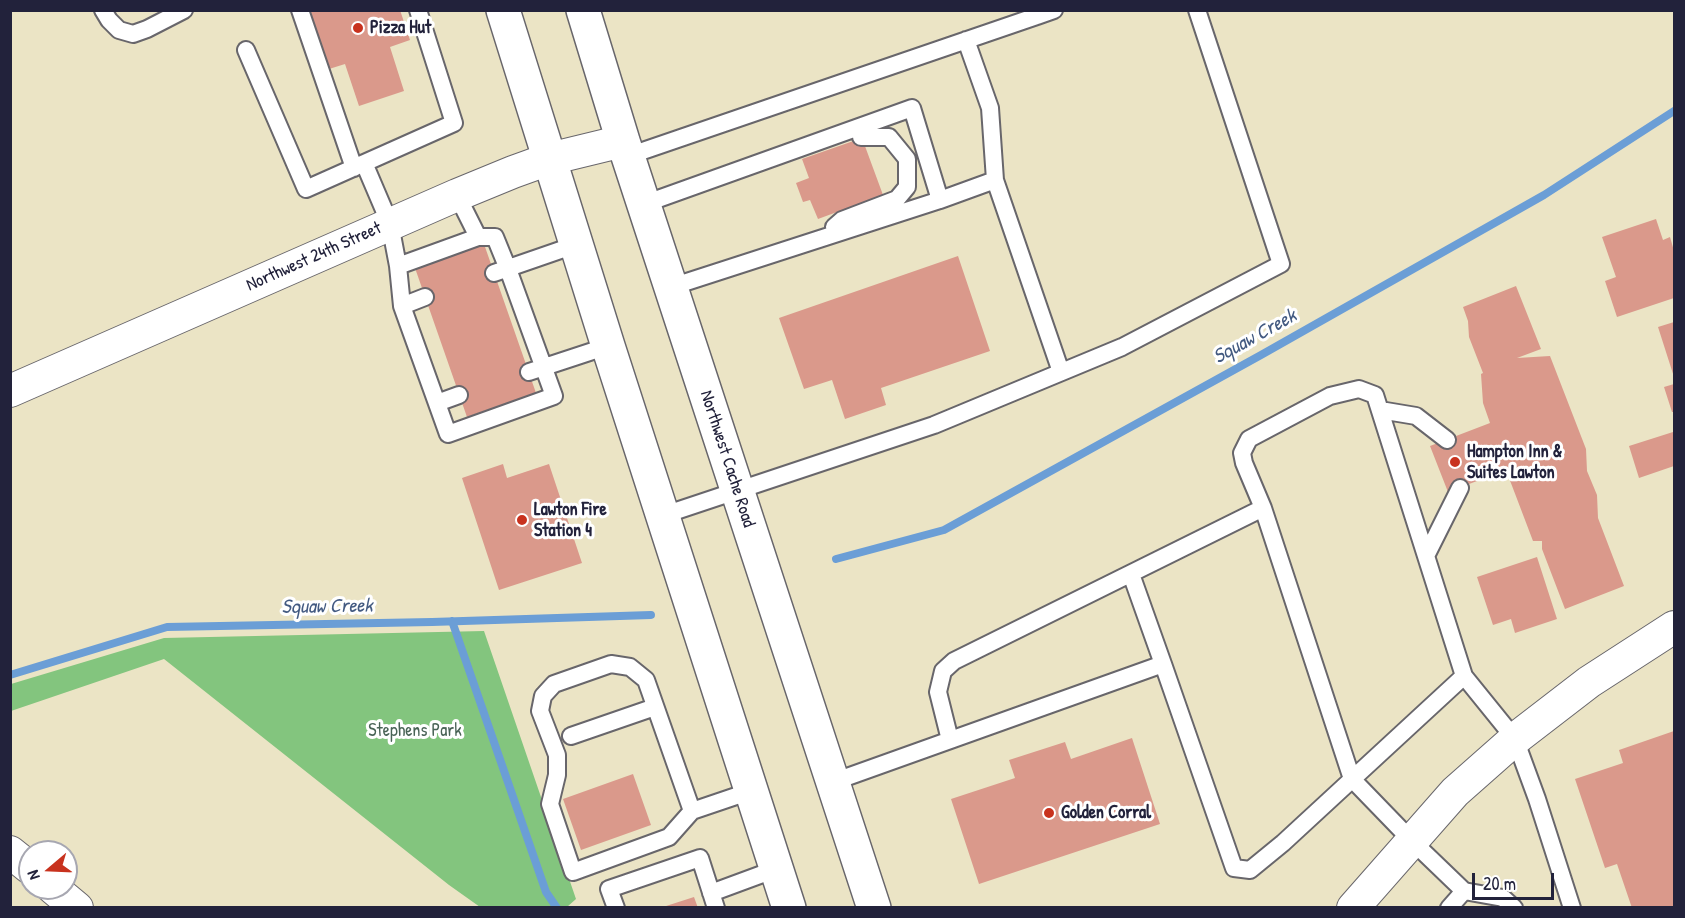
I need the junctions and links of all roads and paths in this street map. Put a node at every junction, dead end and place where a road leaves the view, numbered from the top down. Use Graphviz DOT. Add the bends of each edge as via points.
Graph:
graph roads {
  1 [pos="103,10"];
  2 [pos="184,10"];
  3 [pos="300,10"];
  4 [pos="418,10"];
  5 [pos="503,10"];
  6 [pos="583,10"];
  7 [pos="1054,10"];
  8 [pos="1197,10"];
  9 [pos="1036,14"];
  10 [pos="966,40"];
  11 [pos="246,50"];
  12 [pos="861,136"];
  13 [pos="625,148"];
  14 [pos="549,159"];
  15 [pos="359,165"];
  16 [pos="995,180"];
  17 [pos="457,195"];
  18 [pos="940,200"];
  19 [pos="644,204"];
  20 [pos="390,224"];
  21 [pos="478,237"];
  22 [pos="822,238"];
  23 [pos="575,245"];
  24 [pos="398,266"];
  25 [pos="501,271"];
  26 [pos="671,287"];
  27 [pos="425,297"];
  28 [pos="402,306"];
  29 [pos="608,346"];
  30 [pos="536,369"];
  31 [pos="1061,372"];
  32 [pos="10,391"];
  33 [pos="459,394"];
  34 [pos="437,403"];
  35 [pos="1380,410"];
  36 [pos="1447,440"];
  37 [pos="1460,488"];
  38 [pos="738,491"];
  39 [pos="1263,507"];
  40 [pos="662,516"];
  41 [pos="1426,556"];
  42 [pos="1131,574"];
  43 [pos="1674,627"];
  44 [pos="1163,663"];
  45 [pos="1464,676"];
  46 [pos="655,707"];
  47 [pos="571,736"];
  48 [pos="1515,739"];
  49 [pos="950,740"];
  50 [pos="1352,779"];
  51 [pos="833,782"];
  52 [pos="751,791"];
  53 [pos="692,811"];
  54 [pos="1412,842"];
  55 [pos="776,869"];
  56 [pos="1464,891"];
  57 [pos="713,900"];
  58 [pos="616,908"];
  59 [pos="789,908"];
  60 [pos="874,908"];
  61 [pos="1353,908"];
  62 [pos="1449,908"];
  63 [pos="1514,908"];
  64 [pos="1572,908"];
  1 -- 2 [label="lane" via="119,30 133,34"];
  3 -- 15 [label="lane"];
  4 -- 15 [label="lane" via="454,123"];
  5 -- 14 [label="main road"];
  6 -- 13 [label="main road, Northwest Cache Road"];
  7 -- 9 [label="lane"];
  8 -- 31 [label="lane" via="1281,264 1122,347"];
  9 -- 10 [label="lane"];
  10 -- 13 [label="lane"];
  10 -- 16 [label="lane" via="990,108"];
  11 -- 15 [label="lane" via="306,189"];
  12 -- 22 [label="lane" via="889,137 907,159 907,187 897,199 842,220"];
  13 -- 14 [label="street, Northwest 24th Street"];
  13 -- 19 [label="main road, Northwest Cache Road"];
  14 -- 17 [label="street, Northwest 24th Street"];
  14 -- 23 [label="main road"];
  15 -- 20 [label="lane"];
  16 -- 18 [label="lane"];
  16 -- 31 [label="lane"];
  17 -- 20 [label="street, Northwest 24th Street"];
  17 -- 21 [label="lane"];
  18 -- 19 [label="lane" via="912,108 795,155"];
  18 -- 22 [label="lane"];
  19 -- 26 [label="main road, Northwest Cache Road"];
  20 -- 24 [label="lane"];
  20 -- 32 [label="street, Northwest 24th Street"];
  21 -- 24 [label="lane"];
  21 -- 25 [label="lane" via="495,237"];
  22 -- 26 [label="lane"];
  23 -- 25 [label="lane"];
  23 -- 29 [label="main road"];
  24 -- 28 [label="lane"];
  25 -- 30 [label="lane"];
  26 -- 38 [label="main road, Northwest Cache Road"];
  27 -- 28 [label="lane"];
  28 -- 34 [label="lane"];
  29 -- 30 [label="lane"];
  29 -- 40 [label="main road"];
  30 -- 34 [label="lane" via="554,396 448,434"];
  31 -- 38 [label="lane" via="934,426"];
  33 -- 34 [label="lane"];
  35 -- 36 [label="lane" via="1416,416"];
  35 -- 39 [label="lane" via="1375,395 1359,389 1330,396 1249,439 1242,453 1244,463"];
  35 -- 41 [label="lane"];
  37 -- 41 [label="lane"];
  38 -- 40 [label="lane"];
  38 -- 51 [label="main road, Northwest Cache Road"];
  39 -- 42 [label="lane"];
  39 -- 50 [label="lane"];
  40 -- 52 [label="main road"];
  41 -- 45 [label="lane"];
  42 -- 44 [label="lane"];
  42 -- 49 [label="lane" via="954,661 943,671 938,692"];
  43 -- 48 [label="street" via="1589,682"];
  44 -- 49 [label="lane"];
  44 -- 50 [label="lane" via="1234,868 1250,870"];
  45 -- 48 [label="lane"];
  45 -- 50 [label="lane"];
  46 -- 47 [label="lane"];
  46 -- 53 [label="lane"];
  46 -- 53 [label="lane" via="646,680 630,667 611,664 554,684 543,696 540,711 557,755 550,804 573,872 669,837"];
  48 -- 54 [label="street" via="1455,792"];
  48 -- 64 [label="lane"];
  49 -- 51 [label="lane"];
  50 -- 54 [label="lane"];
  51 -- 60 [label="main road, Northwest Cache Road"];
  52 -- 53 [label="lane"];
  52 -- 55 [label="main road"];
  54 -- 56 [label="lane"];
  54 -- 61 [label="street"];
  55 -- 57 [label="lane"];
  55 -- 59 [label="main road"];
  56 -- 62 [label="lane"];
  56 -- 63 [label="lane" via="1503,898"];
  57 -- 58 [label="lane" via="700,858 609,889"];
}
